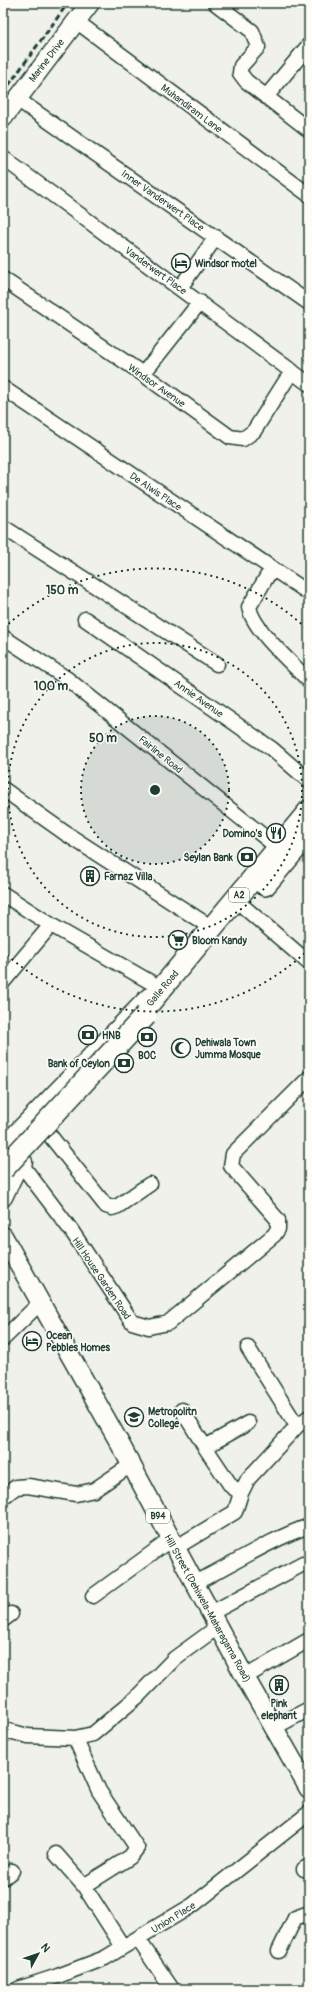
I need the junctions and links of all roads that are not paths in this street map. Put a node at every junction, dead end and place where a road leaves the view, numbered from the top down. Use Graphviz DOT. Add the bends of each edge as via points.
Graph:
graph roads {
  1 [pos="90,3"];
  2 [pos="215,3"];
  3 [pos="76,21"];
  4 [pos="309,44"];
  5 [pos="266,97"];
  6 [pos="17,99"];
  7 [pos="3,118"];
  8 [pos="309,130"];
  9 [pos="3,158"];
  10 [pos="309,196"];
  11 [pos="216,237"];
  12 [pos="3,279"];
  13 [pos="180,288"];
  14 [pos="200,302"];
  15 [pos="309,303"];
  16 [pos="292,371"];
  17 [pos="143,374"];
  18 [pos="309,384"];
  19 [pos="3,388"];
  20 [pos="3,527"];
  21 [pos="272,568"];
  22 [pos="309,593"];
  23 [pos="85,619"];
  24 [pos="3,637"];
  25 [pos="216,664"];
  26 [pos="309,681"];
  27 [pos="309,781"];
  28 [pos="3,789"];
  29 [pos="309,811"];
  30 [pos="309,833"];
  31 [pos="277,848"];
  32 [pos="3,894"];
  33 [pos="245,908"];
  34 [pos="51,925"];
  35 [pos="212,928"];
  36 [pos="309,963"];
  37 [pos="3,982"];
  38 [pos="167,985"];
  39 [pos="306,1087"];
  40 [pos="40,1110"];
  41 [pos="52,1129"];
  42 [pos="7,1159"];
  43 [pos="150,1184"];
  44 [pos="3,1197"];
  45 [pos="3,1221"];
  46 [pos="4,1240"];
  47 [pos="41,1302"];
  48 [pos="3,1339"];
  49 [pos="248,1348"];
  50 [pos="182,1410"];
  51 [pos="309,1417"];
  52 [pos="248,1423"];
  53 [pos="297,1426"];
  54 [pos="205,1447"];
  55 [pos="131,1465"];
  56 [pos="241,1493"];
  57 [pos="3,1497"];
  58 [pos="309,1526"];
  59 [pos="173,1544"];
  60 [pos="303,1564"];
  61 [pos="195,1583"];
  62 [pos="93,1596"];
  63 [pos="215,1620"];
  64 [pos="308,1641"];
  65 [pos="245,1677"];
  66 [pos="309,1709"];
  67 [pos="275,1727"];
  68 [pos="4,1730"];
  69 [pos="75,1738"];
  70 [pos="309,1789"];
  71 [pos="309,1813"];
  72 [pos="56,1854"];
  73 [pos="84,1886"];
  74 [pos="309,1912"];
  75 [pos="138,1939"];
  76 [pos="124,1947"];
  77 [pos="279,1951"];
  78 [pos="18,1989"];
  79 [pos="172,1989"];
  1 -- 3 [label="main road, Marine Drive"];
  2 -- 5 [label="street" via="252,32 258,47 241,66 240,73"];
  3 -- 6 [label="main road, Marine Drive"];
  3 -- 10 [label="street, Muhandiram Lane"];
  4 -- 5 [label="street"];
  5 -- 8 [label="street"];
  6 -- 7 [label="main road, Marine Drive"];
  6 -- 11 [label="street, Inner Vanderwert Place"];
  9 -- 13 [label="street, Vanderwert Place"];
  11 -- 13 [label="street"];
  11 -- 15 [label="street, Inner Vanderwert Place"];
  12 -- 17 [label="street, Windsor Avenue"];
  13 -- 14 [label="street, Vanderwert Place"];
  14 -- 16 [label="street, Vanderwert Place"];
  14 -- 17 [label="street"];
  16 -- 17 [label="street, Windsor Avenue" via="254,431 243,440 230,437"];
  16 -- 18 [label="street, Vanderwert Place"];
  19 -- 21 [label="street, De Alwis Place"];
  20 -- 25 [label="street"];
  21 -- 22 [label="street, De Alwis Place"];
  21 -- 26 [label="street" via="249,607 251,617 258,628"];
  23 -- 27 [label="street, Annie Avenue" via="272,749"];
  24 -- 31 [label="street, Fairline Road" via="66,678"];
  28 -- 35 [label="street" via="65,833"];
  29 -- 31 [label="highway, Galle Road / A2"];
  30 -- 33 [label="highway, Galle Road / A2"];
  31 -- 35 [label="highway, Galle Road / A2"];
  32 -- 34 [label="street"];
  33 -- 36 [label="street"];
  33 -- 38 [label="highway, Galle Road / A2"];
  34 -- 37 [label="street"];
  34 -- 38 [label="street"];
  35 -- 38 [label="highway, Galle Road / A2"];
  38 -- 40 [label="main road"];
  38 -- 41 [label="main road"];
  38 -- 42 [label="highway, Galle Road / A2, bridge" via="144,1014"];
  39 -- 42 [label="street, Hill House Garden Road" via="233,1154 232,1159 231,1166 278,1220 278,1229 168,1323 149,1327 132,1322 71,1230"];
  40 -- 41 [label="main road" via="39,1116 43,1123"];
  40 -- 42 [label="main road"];
  41 -- 42 [label="main road"];
  41 -- 43 [label="street" via="106,1206 118,1206"];
  42 -- 44 [label="main road"];
  45 -- 46 [label="main road"];
  46 -- 47 [label="main road, Hill Street (Dehiwela-Maharagama Road) / B94"];
  47 -- 48 [label="street"];
  47 -- 55 [label="main road, Hill Street (Dehiwela-Maharagama Road) / B94"];
  49 -- 53 [label="street"];
  50 -- 54 [label="street"];
  51 -- 53 [label="street"];
  52 -- 54 [label="street"];
  53 -- 56 [label="street" via="248,1479"];
  54 -- 56 [label="street" via="231,1486"];
  55 -- 57 [label="street" via="94,1490 76,1494 28,1486 16,1487"];
  55 -- 59 [label="main road, Hill Street (Dehiwela-Maharagama Road) / B94"];
  56 -- 59 [label="street" via="235,1512"];
  58 -- 61 [label="street" via="256,1549"];
  59 -- 61 [label="main road, Hill Street (Dehiwela-Maharagama Road) / B94"];
  59 -- 62 [label="street"];
  60 -- 63 [label="street"];
  61 -- 63 [label="main road, Hill Street (Dehiwela-Maharagama Road) / B94"];
  63 -- 65 [label="main road, Hill Street (Dehiwela-Maharagama Road) / B94"];
  63 -- 69 [label="street" via="137,1697 93,1734"];
  64 -- 65 [label="street"];
  65 -- 67 [label="main road, Hill Street (Dehiwela-Maharagama Road) / B94"];
  66 -- 67 [label="street"];
  67 -- 70 [label="main road, Hill Street (Dehiwela-Maharagama Road) / B94"];
  68 -- 69 [label="street" via="28,1736"];
  69 -- 73 [label="street" via="99,1791 138,1848 130,1858"];
  71 -- 75 [label="street, Union Place" via="193,1905"];
  72 -- 73 [label="street"];
  73 -- 76 [label="street"];
  74 -- 77 [label="street" via="295,1918"];
  75 -- 76 [label="street, Union Place"];
  75 -- 79 [label="street"];
  76 -- 78 [label="street, Union Place" via="105,1958"];
}
